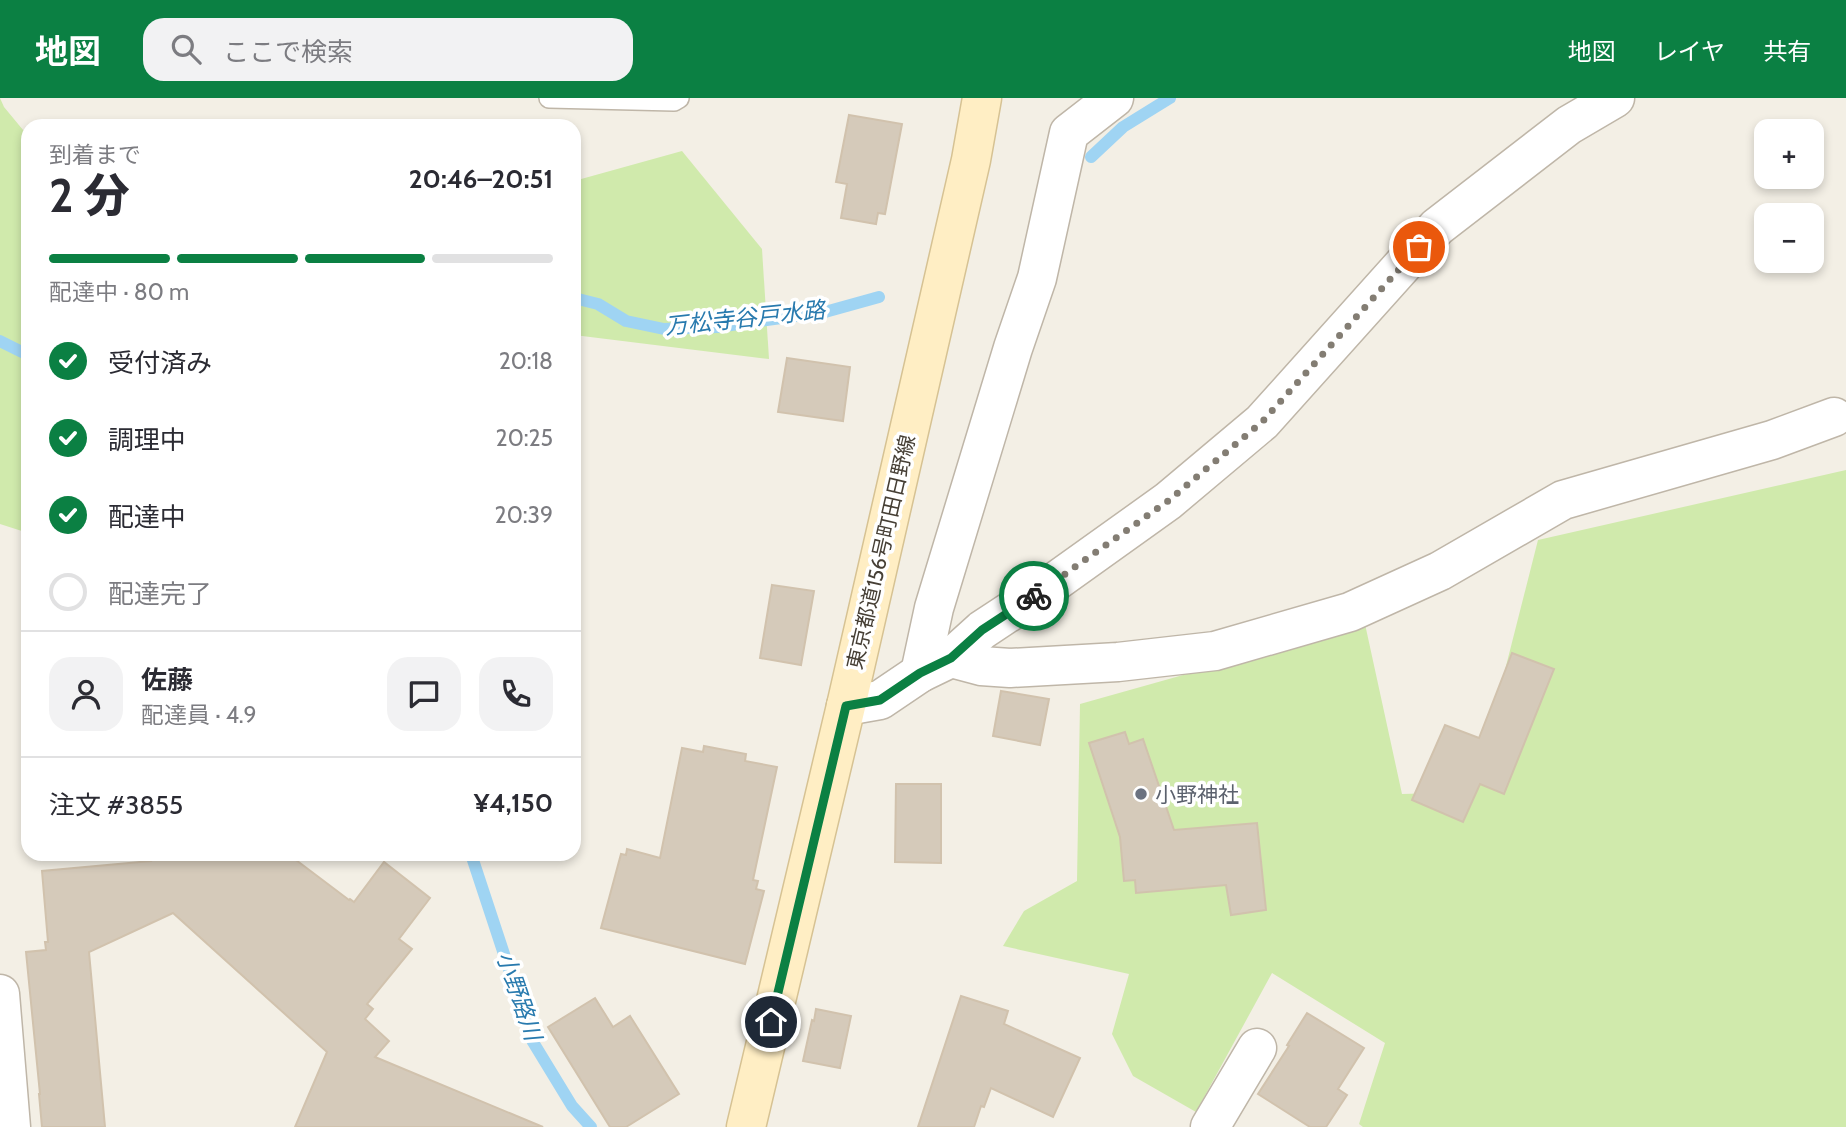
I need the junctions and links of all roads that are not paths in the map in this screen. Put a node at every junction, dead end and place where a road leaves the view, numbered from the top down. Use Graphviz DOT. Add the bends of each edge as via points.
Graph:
graph roads {
  1 [pos="549,98"];
  2 [pos="679,98"];
  3 [pos="1114,98"];
  4 [pos="1615,98"];
  5 [pos="979,100"];
  6 [pos="1840,412"];
  7 [pos="935,665"];
  8 [pos="846,706"];
  9 [pos="0,994"];
  10 [pos="1257,1048"];
  11 [pos="11,1127"];
  12 [pos="746,1127"];
  13 [pos="1210,1127"];
  1 -- 2 [label="lane"];
  3 -- 7 [label="street" via="1069,133 1037,278 934,608"];
  4 -- 7 [label="street" via="1569,125 1437,227 1262,422 1168,501"];
  5 -- 8 [label="main road, 東京都道156号町田日野線" via="971,160"];
  6 -- 7 [label="street" via="1772,440 1563,500 1440,571 1350,612 1215,651 1010,668"];
  7 -- 8 [label="street" via="880,700"];
  8 -- 12 [label="main road, 東京都道156号町田日野線"];
  9 -- 11 [label="street"];
  10 -- 13 [label="street"];
}
